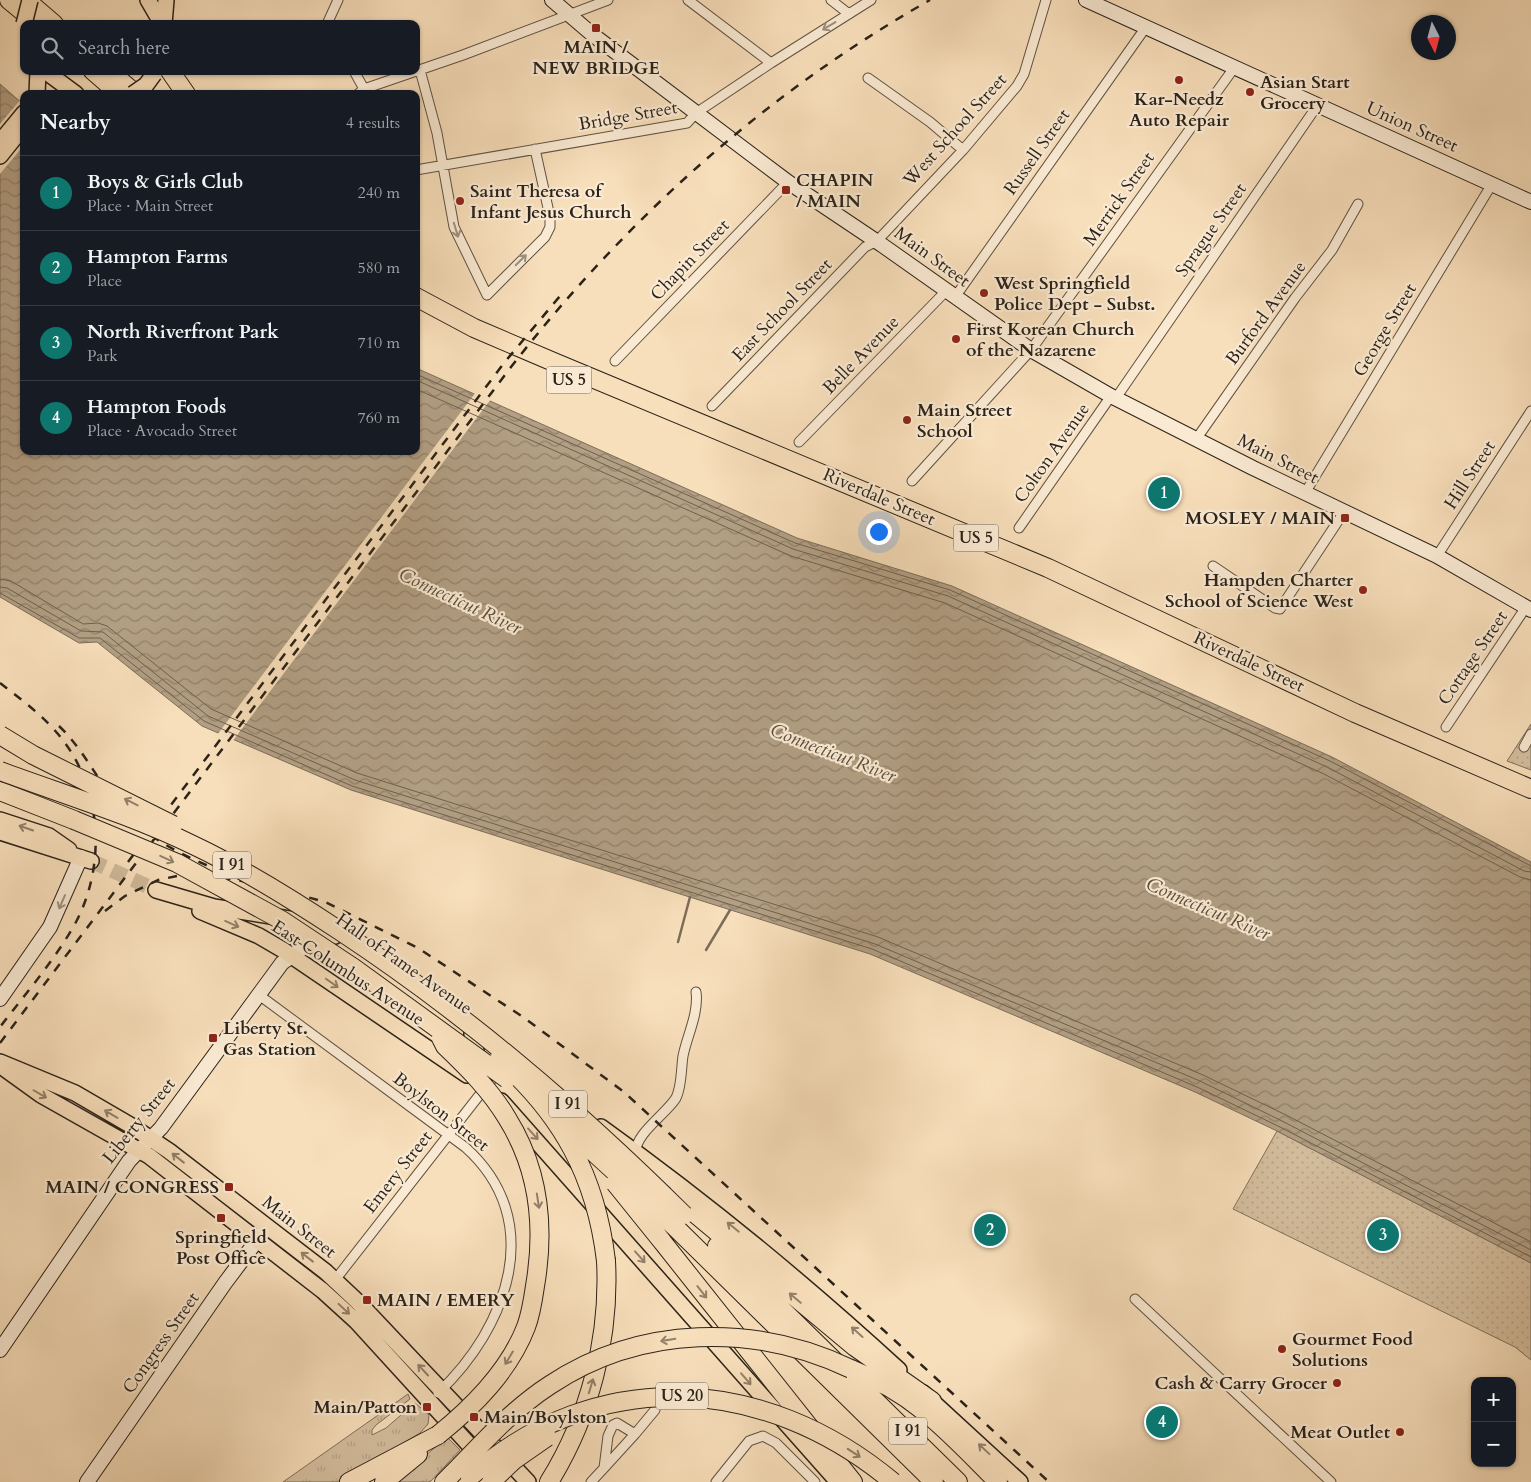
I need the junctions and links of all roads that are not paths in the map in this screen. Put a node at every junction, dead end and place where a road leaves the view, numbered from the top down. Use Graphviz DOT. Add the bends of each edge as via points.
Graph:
graph roads {
  1 [pos="9,0"];
  2 [pos="26,0"];
  3 [pos="30,0"];
  4 [pos="148,0"];
  5 [pos="166,0"];
  6 [pos="338,0"];
  7 [pos="552,0"];
  8 [pos="558,0"];
  9 [pos="608,0"];
  10 [pos="688,0"];
  11 [pos="831,0"];
  12 [pos="871,0"];
  13 [pos="1046,0"];
  14 [pos="1086,0"];
  15 [pos="0,7"];
  16 [pos="571,14"];
  17 [pos="849,14"];
  18 [pos="25,20"];
  19 [pos="32,20"];
  20 [pos="49,20"];
  21 [pos="160,20"];
  22 [pos="164,20"];
  23 [pos="329,20"];
  24 [pos="1146,27"];
  25 [pos="20,28"];
  26 [pos="771,63"];
  27 [pos="1234,68"];
  28 [pos="420,70"];
  29 [pos="38,75"];
  30 [pos="50,75"];
  31 [pos="98,75"];
  32 [pos="114,75"];
  33 [pos="157,75"];
  34 [pos="164,75"];
  35 [pos="355,75"];
  36 [pos="407,75"];
  37 [pos="868,78"];
  38 [pos="37,90"];
  39 [pos="71,90"];
  40 [pos="114,90"];
  41 [pos="131,90"];
  42 [pos="140,90"];
  43 [pos="181,90"];
  44 [pos="360,90"];
  45 [pos="366,90"];
  46 [pos="1318,106"];
  47 [pos="696,113"];
  48 [pos="20,118"];
  49 [pos="20,132"];
  50 [pos="0,142"];
  51 [pos="535,149"];
  52 [pos="963,150"];
  53 [pos="0,156"];
  54 [pos="443,165"];
  55 [pos="420,169"];
  56 [pos="788,182"];
  57 [pos="1492,184"];
  58 [pos="1531,202"];
  59 [pos="1358,204"];
  60 [pos="877,241"];
  61 [pos="951,294"];
  62 [pos="420,299"];
  63 [pos="420,311"];
  64 [pos="1031,350"];
  65 [pos="615,361"];
  66 [pos="1114,397"];
  67 [pos="712,406"];
  68 [pos="1531,411"];
  69 [pos="1197,438"];
  70 [pos="799,442"];
  71 [pos="912,481"];
  72 [pos="1305,494"];
  73 [pos="1344,512"];
  74 [pos="1019,528"];
  75 [pos="1436,556"];
  76 [pos="1214,566"];
  77 [pos="1529,608"];
  78 [pos="1446,727"];
  79 [pos="1531,734"];
  80 [pos="0,735"];
  81 [pos="1524,746"];
  82 [pos="0,771"];
  83 [pos="45,788"];
  84 [pos="1531,788"];
  85 [pos="0,791"];
  86 [pos="1531,800"];
  87 [pos="0,820"];
  88 [pos="0,832"];
  89 [pos="86,859"];
  90 [pos="247,873"];
  91 [pos="156,890"];
  92 [pos="322,929"];
  93 [pos="292,956"];
  94 [pos="696,992"];
  95 [pos="259,995"];
  96 [pos="0,999"];
  97 [pos="436,1026"];
  98 [pos="472,1034"];
  99 [pos="506,1060"];
  100 [pos="0,1063"];
  101 [pos="453,1066"];
  102 [pos="486,1088"];
  103 [pos="518,1088"];
  104 [pos="448,1134"];
  105 [pos="151,1138"];
  106 [pos="140,1150"];
  107 [pos="630,1154"];
  108 [pos="683,1217"];
  109 [pos="267,1227"];
  110 [pos="257,1240"];
  111 [pos="335,1280"];
  112 [pos="1135,1299"];
  113 [pos="0,1350"];
  114 [pos="441,1390"];
  115 [pos="670,1396"];
  116 [pos="932,1401"];
  117 [pos="429,1402"];
  118 [pos="655,1410"];
  119 [pos="635,1434"];
  120 [pos="438,1435"];
  121 [pos="964,1455"];
  122 [pos="604,1468"];
  123 [pos="465,1475"];
  124 [pos="550,1481"];
  125 [pos="88,1482"];
  126 [pos="349,1482"];
  127 [pos="384,1482"];
  128 [pos="444,1482"];
  129 [pos="491,1482"];
  130 [pos="503,1482"];
  131 [pos="528,1482"];
  132 [pos="591,1482"];
  133 [pos="716,1482"];
  134 [pos="815,1482"];
  135 [pos="838,1482"];
  136 [pos="853,1482"];
  137 [pos="893,1482"];
  138 [pos="934,1482"];
  139 [pos="958,1482"];
  140 [pos="983,1482"];
  141 [pos="998,1482"];
  142 [pos="1020,1482"];
  143 [pos="1331,1482"];
  1 -- 19 [label="highway"];
  2 -- 20 [label="highway"];
  3 -- 18 [label="main road, bridge"];
  4 -- 21 [label="main road"];
  5 -- 22 [label="main road"];
  6 -- 23 [label="street"];
  7 -- 16 [label="main road, Main Street"];
  8 -- 16 [label="main road"];
  9 -- 16 [label="street"];
  10 -- 26 [label="street"];
  11 -- 17 [label="street"];
  12 -- 17 [label="street, Bridge Street"];
  13 -- 52 [label="street, West School Street" via="1022,78 1010,97"];
  14 -- 24 [label="main road, Union Street"];
  15 -- 25 [label="highway"];
  16 -- 28 [label="street"];
  16 -- 47 [label="main road, Main Street" via="593,36"];
  17 -- 26 [label="street, Bridge Street, one-way"];
  24 -- 27 [label="main road, Union Street"];
  24 -- 61 [label="street, Russell Street"];
  26 -- 47 [label="street, Bridge Street"];
  27 -- 46 [label="main road, Union Street"];
  27 -- 64 [label="street, Merrick Street"];
  28 -- 54 [label="street"];
  29 -- 38 [label="main road"];
  30 -- 39 [label="main road"];
  31 -- 40 [label="highway"];
  32 -- 41 [label="highway"];
  33 -- 42 [label="main road, bridge"];
  34 -- 43 [label="highway"];
  35 -- 44 [label="street"];
  36 -- 45 [label="street"];
  37 -- 52 [label="street"];
  46 -- 57 [label="main road, Union Street"];
  46 -- 66 [label="street, Sprague Street"];
  47 -- 51 [label="street, Bridge Street" via="687,123"];
  47 -- 56 [label="main road, Main Street"];
  48 -- 50 [label="main road"];
  49 -- 53 [label="main road"];
  51 -- 54 [label="street, Bridge Street"];
  54 -- 51 [label="street, one-way" via="457,235 487,295 545,237 550,227"];
  52 -- 60 [label="street, West School Street"];
  54 -- 55 [label="street, Bridge Street"];
  56 -- 60 [label="main road, Main Street"];
  56 -- 65 [label="street, Chapin Street"];
  57 -- 58 [label="main road, Union Street"];
  57 -- 72 [label="street, George Street"];
  59 -- 69 [label="street, Burford Avenue" via="1332,250"];
  60 -- 61 [label="main road, Main Street"];
  60 -- 67 [label="street, East School Street" via="865,247"];
  61 -- 64 [label="main road, Main Street"];
  61 -- 70 [label="street, Belle Avenue"];
  62 -- 84 [label="highway, Riverdale Street / US 5" via="524,350 1048,568 1355,713"];
  63 -- 86 [label="highway, Riverdale Street / US 5" via="521,360 1051,580 1378,734"];
  64 -- 66 [label="main road, Main Street"];
  64 -- 71 [label="street, Merrick Street"];
  66 -- 69 [label="main road, Main Street"];
  66 -- 74 [label="street, Colton Avenue"];
  68 -- 75 [label="street, Hill Street"];
  69 -- 72 [label="main road, Main Street"];
  72 -- 73 [label="main road, Main Street"];
  73 -- 75 [label="main road, Main Street"];
  73 -- 76 [label="street" via="1280,609"];
  75 -- 77 [label="main road, Main Street"];
  77 -- 78 [label="street, Cottage Street"];
  79 -- 81 [label="street"];
  90 -- 80 [label="highway, one-way, bridge" via="178,828 33,756"];
  82 -- 83 [label="highway, I 91, bridge"];
  83 -- 90 [label="highway, I 91, bridge" via="167,833"];
  124 -- 83 [label="highway, one-way, bridge" via="575,1431 595,1372 605,1319 606,1261 594,1198 574,1149 560,1127 540,1100 491,1052 387,974 262,893 183,850"];
  85 -- 97 [label="highway, I 91, one-way, bridge" via="150,850 229,890 330,951"];
  89 -- 87 [label="main road, one-way" via="48,836"];
  88 -- 89 [label="main road"];
  89 -- 96 [label="main road, one-way" via="50,927"];
  90 -- 107 [label="highway, I 91, bridge" via="339,930 443,1002"];
  91 -- 92 [label="main road, Hall of Fame Avenue" via="214,907 302,921"];
  91 -- 93 [label="main road, East Columbus Avenue, one-way" via="176,902 259,936"];
  92 -- 93 [label="main road, Liberty Street"];
  92 -- 98 [label="main road, Hall of Fame Avenue" via="355,949"];
  93 -- 95 [label="main road, Liberty Street" via="282,963"];
  93 -- 101 [label="main road, East Columbus Avenue, one-way"];
  94 -- 107 [label="street" via="678,1092"];
  95 -- 104 [label="street, Boylston Street"];
  95 -- 105 [label="main road, Liberty Street"];
  97 -- 103 [label="highway, I 91, bridge"];
  97 -- 120 [label="highway, one-way, bridge" via="445,1046 491,1095 515,1131 533,1178 540,1229 538,1273 526,1327 493,1382 462,1416"];
  98 -- 99 [label="main road, Hall of Fame Avenue"];
  98 -- 101 [label="main road" via="476,1045 473,1056 465,1064"];
  99 -- 102 [label="street, Emery Street"];
  99 -- 107 [label="main road, Hall of Fame Avenue"];
  105 -- 100 [label="main road, Main Street, one-way" via="81,1096"];
  100 -- 106 [label="main road, Main Street, one-way" via="34,1090"];
  101 -- 102 [label="main road, East Columbus Avenue"];
  102 -- 104 [label="street, Emery Street"];
  102 -- 135 [label="main road, East Columbus Avenue, one-way" via="530,1131"];
  103 -- 108 [label="highway, I 91, bridge"];
  103 -- 136 [label="highway, one-way, bridge" via="602,1168"];
  104 -- 111 [label="street, Emery Street"];
  104 -- 114 [label="street, Boylston Street" via="474,1155 496,1183 506,1210 511,1244 506,1284 492,1324 475,1352"];
  105 -- 106 [label="main road, Liberty Street"];
  109 -- 105 [label="main road, Main Street, one-way"];
  106 -- 110 [label="main road, Main Street"];
  106 -- 113 [label="main road, Liberty Street" via="129,1161"];
  107 -- 108 [label="highway, I 91, bridge"];
  116 -- 107 [label="main road, Hall of Fame Avenue, one-way" via="801,1283 716,1213"];
  116 -- 108 [label="highway, one-way"];
  108 -- 138 [label="highway, I 91"];
  108 -- 139 [label="highway, I 91"];
  109 -- 110 [label="main road, Congress Street"];
  111 -- 109 [label="main road, Main Street, one-way"];
  110 -- 117 [label="main road, Main Street, one-way" via="346,1311"];
  110 -- 125 [label="main road, Congress Street"];
  114 -- 111 [label="main road, Main Street, one-way"];
  112 -- 143 [label="street"];
  114 -- 117 [label="street, Boylston Street"];
  114 -- 131 [label="main road, Main Street"];
  115 -- 123 [label="highway, US 20, bridge" via="613,1403 572,1414 523,1438"];
  115 -- 129 [label="highway, bridge" via="615,1408 568,1425 529,1448"];
  115 -- 137 [label="highway, US 20, one-way, bridge" via="726,1400 780,1414 838,1443"];
  142 -- 116 [label="main road, Hall of Fame Avenue, one-way"];
  117 -- 130 [label="main road, Main Street"];
  118 -- 119 [label="street"];
  119 -- 122 [label="street"];
  119 -- 122 [label="street" via="624,1425 613,1425 608,1436"];
  120 -- 126 [label="highway"];
  120 -- 127 [label="highway"];
  121 -- 123 [label="highway, US 20, one-way, bridge" via="917,1404 893,1388 851,1369 796,1347 737,1337 677,1338 634,1347 592,1362 545,1388 516,1411"];
  121 -- 140 [label="highway"];
  121 -- 141 [label="highway, US 20"];
  122 -- 132 [label="street"];
  123 -- 128 [label="highway, US 20"];
  133 -- 134 [label="street" via="746,1444 757,1437 772,1440"];
}
